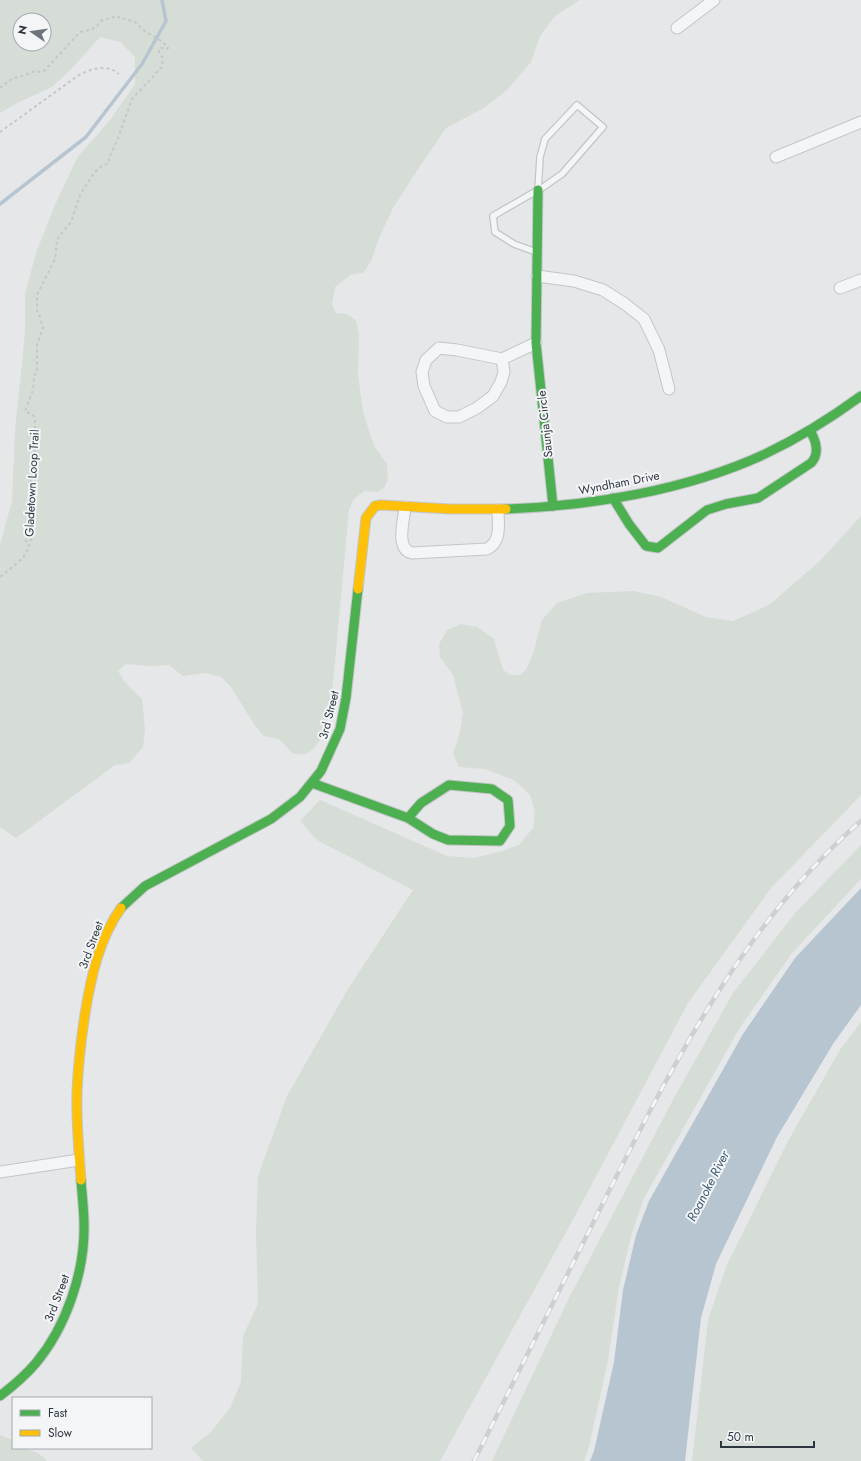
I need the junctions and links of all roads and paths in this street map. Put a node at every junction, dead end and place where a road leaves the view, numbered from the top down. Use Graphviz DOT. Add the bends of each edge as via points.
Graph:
graph roads {
  1 [pos="714,0"];
  2 [pos="678,28"];
  3 [pos="119,74"];
  4 [pos="0,88"];
  5 [pos="861,122"];
  6 [pos="0,132"];
  7 [pos="776,157"];
  8 [pos="538,190"];
  9 [pos="538,253"];
  10 [pos="537,276"];
  11 [pos="861,280"];
  12 [pos="840,288"];
  13 [pos="536,343"];
  14 [pos="502,359"];
  15 [pos="669,388"];
  16 [pos="861,396"];
  17 [pos="810,431"];
  18 [pos="613,498"];
  19 [pos="553,506"];
  20 [pos="405,507"];
  21 [pos="498,510"];
  22 [pos="366,518"];
  23 [pos="25,540"];
  24 [pos="29,544"];
  25 [pos="0,577"];
  26 [pos="312,783"];
  27 [pos="408,818"];
  28 [pos="79,1160"];
  29 [pos="0,1172"];
  30 [pos="0,1396"];
  1 -- 2 [label="street"];
  3 -- 6 [label="path" via="106,68 84,72"];
  4 -- 24 [label="path, Gladetown Loop Trail" via="12,78 44,71 80,32 90,30 102,20 115,16 136,22 168,48 159,49 163,58 162,67 132,99 109,163 94,173 80,195 70,223 58,240 55,259 37,295 37,311 43,328 37,344 37,370 33,390 25,411 33,415 35,420 35,451 29,502 29,524 33,534"];
  5 -- 7 [label="street"];
  8 -- 8 [label="lane" via="540,157 545,139 577,104 603,127 562,174"];
  8 -- 9 [label="street, Saunja Circle"];
  8 -- 9 [label="lane" via="493,216 495,232 514,244"];
  9 -- 10 [label="street, Saunja Circle"];
  10 -- 13 [label="street, Saunja Circle"];
  10 -- 15 [label="street" via="574,281 603,290 644,319 659,350"];
  11 -- 12 [label="street"];
  13 -- 14 [label="street"];
  13 -- 19 [label="street, Saunja Circle"];
  14 -- 14 [label="street" via="439,348 426,360 422,372 424,386 435,411 447,418 459,417 493,396 504,372"];
  16 -- 17 [label="street, Wyndham Drive"];
  17 -- 18 [label="street, Wyndham Drive" via="781,447 710,475"];
  17 -- 18 [label="street" via="815,440 814,460 764,495 707,510 658,548 646,546"];
  18 -- 19 [label="street, Wyndham Drive"];
  19 -- 21 [label="street, Wyndham Drive"];
  20 -- 21 [label="street, Wyndham Drive"];
  20 -- 21 [label="street" via="402,542 404,548 412,553 487,549 498,536"];
  20 -- 22 [label="street, Wyndham Drive" via="375,506"];
  22 -- 26 [label="street, 3rd Street" via="346,698 340,729 321,771"];
  23 -- 24 [label="path"];
  24 -- 25 [label="path, Gladetown Loop Trail" via="22,559"];
  26 -- 27 [label="street"];
  26 -- 28 [label="street, 3rd Street" via="300,797 271,819 145,886 123,905 112,921 104,938 89,988 81,1041 76,1129"];
  27 -- 27 [label="street" via="448,840 500,841 510,826 508,800 492,789 449,785 420,803"];
  28 -- 29 [label="street"];
  28 -- 30 [label="street, 3rd Street" via="84,1226 78,1280 73,1297 61,1323 36,1363"];
}
